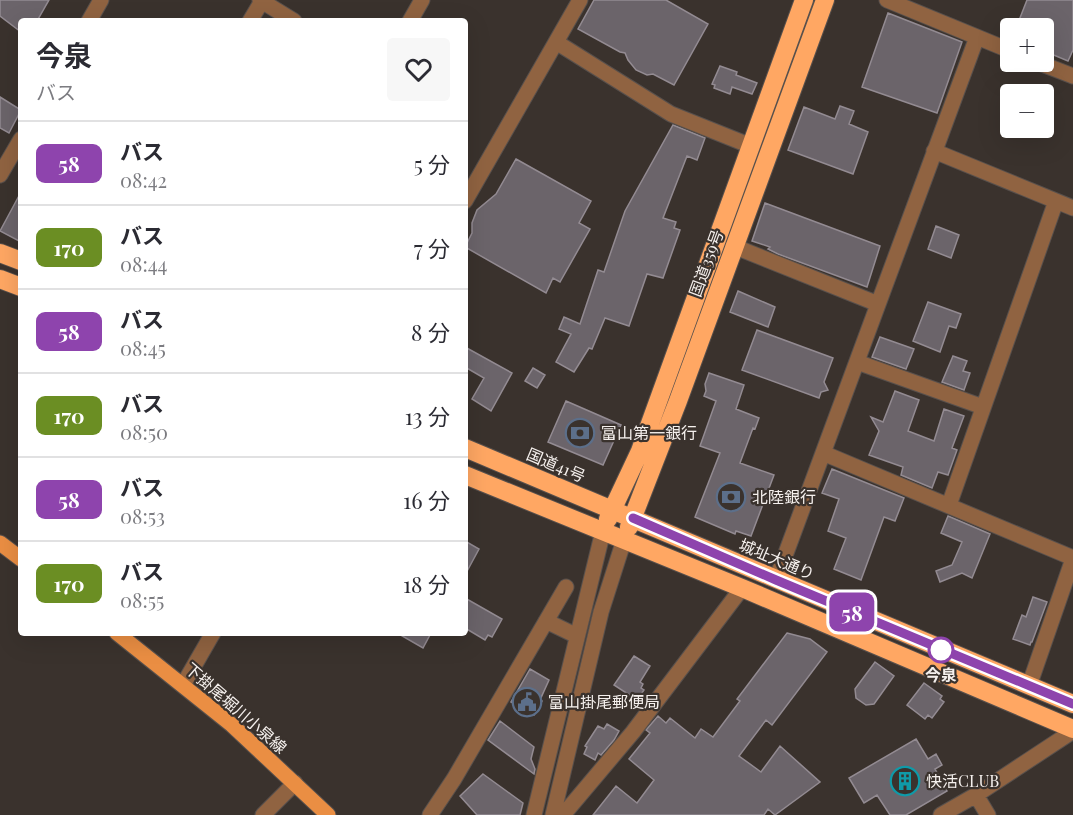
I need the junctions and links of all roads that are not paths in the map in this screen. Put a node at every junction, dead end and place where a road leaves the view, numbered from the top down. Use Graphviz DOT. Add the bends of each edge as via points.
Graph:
graph roads {
  1 [pos="101,0"];
  2 [pos="261,0"];
  3 [pos="422,0"];
  4 [pos="580,0"];
  5 [pos="804,0"];
  6 [pos="825,0"];
  7 [pos="887,0"];
  8 [pos="91,18"];
  9 [pos="252,18"];
  10 [pos="289,18"];
  11 [pos="412,18"];
  12 [pos="976,37"];
  13 [pos="556,42"];
  14 [pos="1000,47"];
  15 [pos="1054,69"];
  16 [pos="1073,76"];
  17 [pos="18,144"];
  18 [pos="751,146"];
  19 [pos="934,152"];
  20 [pos="0,175"];
  21 [pos="468,196"];
  22 [pos="1056,201"];
  23 [pos="1073,208"];
  24 [pos="733,246"];
  25 [pos="0,253"];
  26 [pos="18,260"];
  27 [pos="0,279"];
  28 [pos="18,286"];
  29 [pos="878,304"];
  30 [pos="857,362"];
  31 [pos="983,407"];
  32 [pos="468,449"];
  33 [pos="824,453"];
  34 [pos="468,476"];
  35 [pos="949,505"];
  36 [pos="612,510"];
  37 [pos="633,518"];
  38 [pos="603,531"];
  39 [pos="624,540"];
  40 [pos="0,543"];
  41 [pos="18,557"];
  42 [pos="1073,558"];
  43 [pos="776,580"];
  44 [pos="566,587"];
  45 [pos="742,588"];
  46 [pos="546,621"];
  47 [pos="121,636"];
  48 [pos="211,636"];
  49 [pos="577,636"];
  50 [pos="183,685"];
  51 [pos="1029,686"];
  52 [pos="1073,704"];
  53 [pos="1073,730"];
  54 [pos="295,783"];
  55 [pos="976,795"];
  56 [pos="263,815"];
  57 [pos="328,815"];
  58 [pos="430,815"];
  59 [pos="534,815"];
  60 [pos="553,815"];
  61 [pos="563,815"];
  62 [pos="941,815"];
  63 [pos="988,815"];
  1 -- 8 [label="street"];
  2 -- 9 [label="street"];
  2 -- 10 [label="street"];
  3 -- 11 [label="street"];
  4 -- 13 [label="street"];
  5 -- 18 [label="highway, 国道359号"];
  6 -- 24 [label="highway, 国道359号"];
  7 -- 12 [label="street"];
  12 -- 14 [label="street"];
  12 -- 19 [label="street"];
  13 -- 18 [label="street" via="671,114"];
  13 -- 21 [label="street"];
  15 -- 16 [label="street"];
  17 -- 20 [label="street"];
  18 -- 36 [label="highway, 国道359号" via="640,451"];
  19 -- 22 [label="street"];
  19 -- 29 [label="street"];
  22 -- 23 [label="street"];
  22 -- 31 [label="street"];
  24 -- 29 [label="street"];
  24 -- 37 [label="highway, 国道359号"];
  25 -- 26 [label="highway"];
  27 -- 28 [label="highway"];
  29 -- 30 [label="street"];
  30 -- 31 [label="street"];
  30 -- 33 [label="street"];
  31 -- 35 [label="street"];
  32 -- 36 [label="highway, 国道41号"];
  33 -- 35 [label="street"];
  33 -- 43 [label="street"];
  34 -- 38 [label="highway"];
  35 -- 42 [label="street"];
  36 -- 37 [label="highway, 国道41号"];
  36 -- 38 [label="highway, 国道359号"];
  37 -- 39 [label="highway, 国道359号"];
  37 -- 43 [label="highway, 城址大通り"];
  38 -- 39 [label="highway"];
  38 -- 49 [label="street"];
  39 -- 45 [label="highway"];
  39 -- 60 [label="street" via="601,612"];
  40 -- 41 [label="main road"];
  42 -- 51 [label="street"];
  43 -- 51 [label="highway, 城址大通り"];
  44 -- 46 [label="street"];
  45 -- 53 [label="highway"];
  45 -- 61 [label="street" via="633,732"];
  46 -- 49 [label="street"];
  46 -- 58 [label="street"];
  47 -- 50 [label="main road, 下掛尾堀川小泉線"];
  48 -- 50 [label="street"];
  49 -- 59 [label="street"];
  50 -- 54 [label="main road, 下掛尾堀川小泉線"];
  51 -- 52 [label="highway, 城址大通り"];
  53 -- 55 [label="street"];
  54 -- 56 [label="street"];
  54 -- 57 [label="main road, 下掛尾堀川小泉線"];
  55 -- 62 [label="street"];
  55 -- 63 [label="street"];
}
